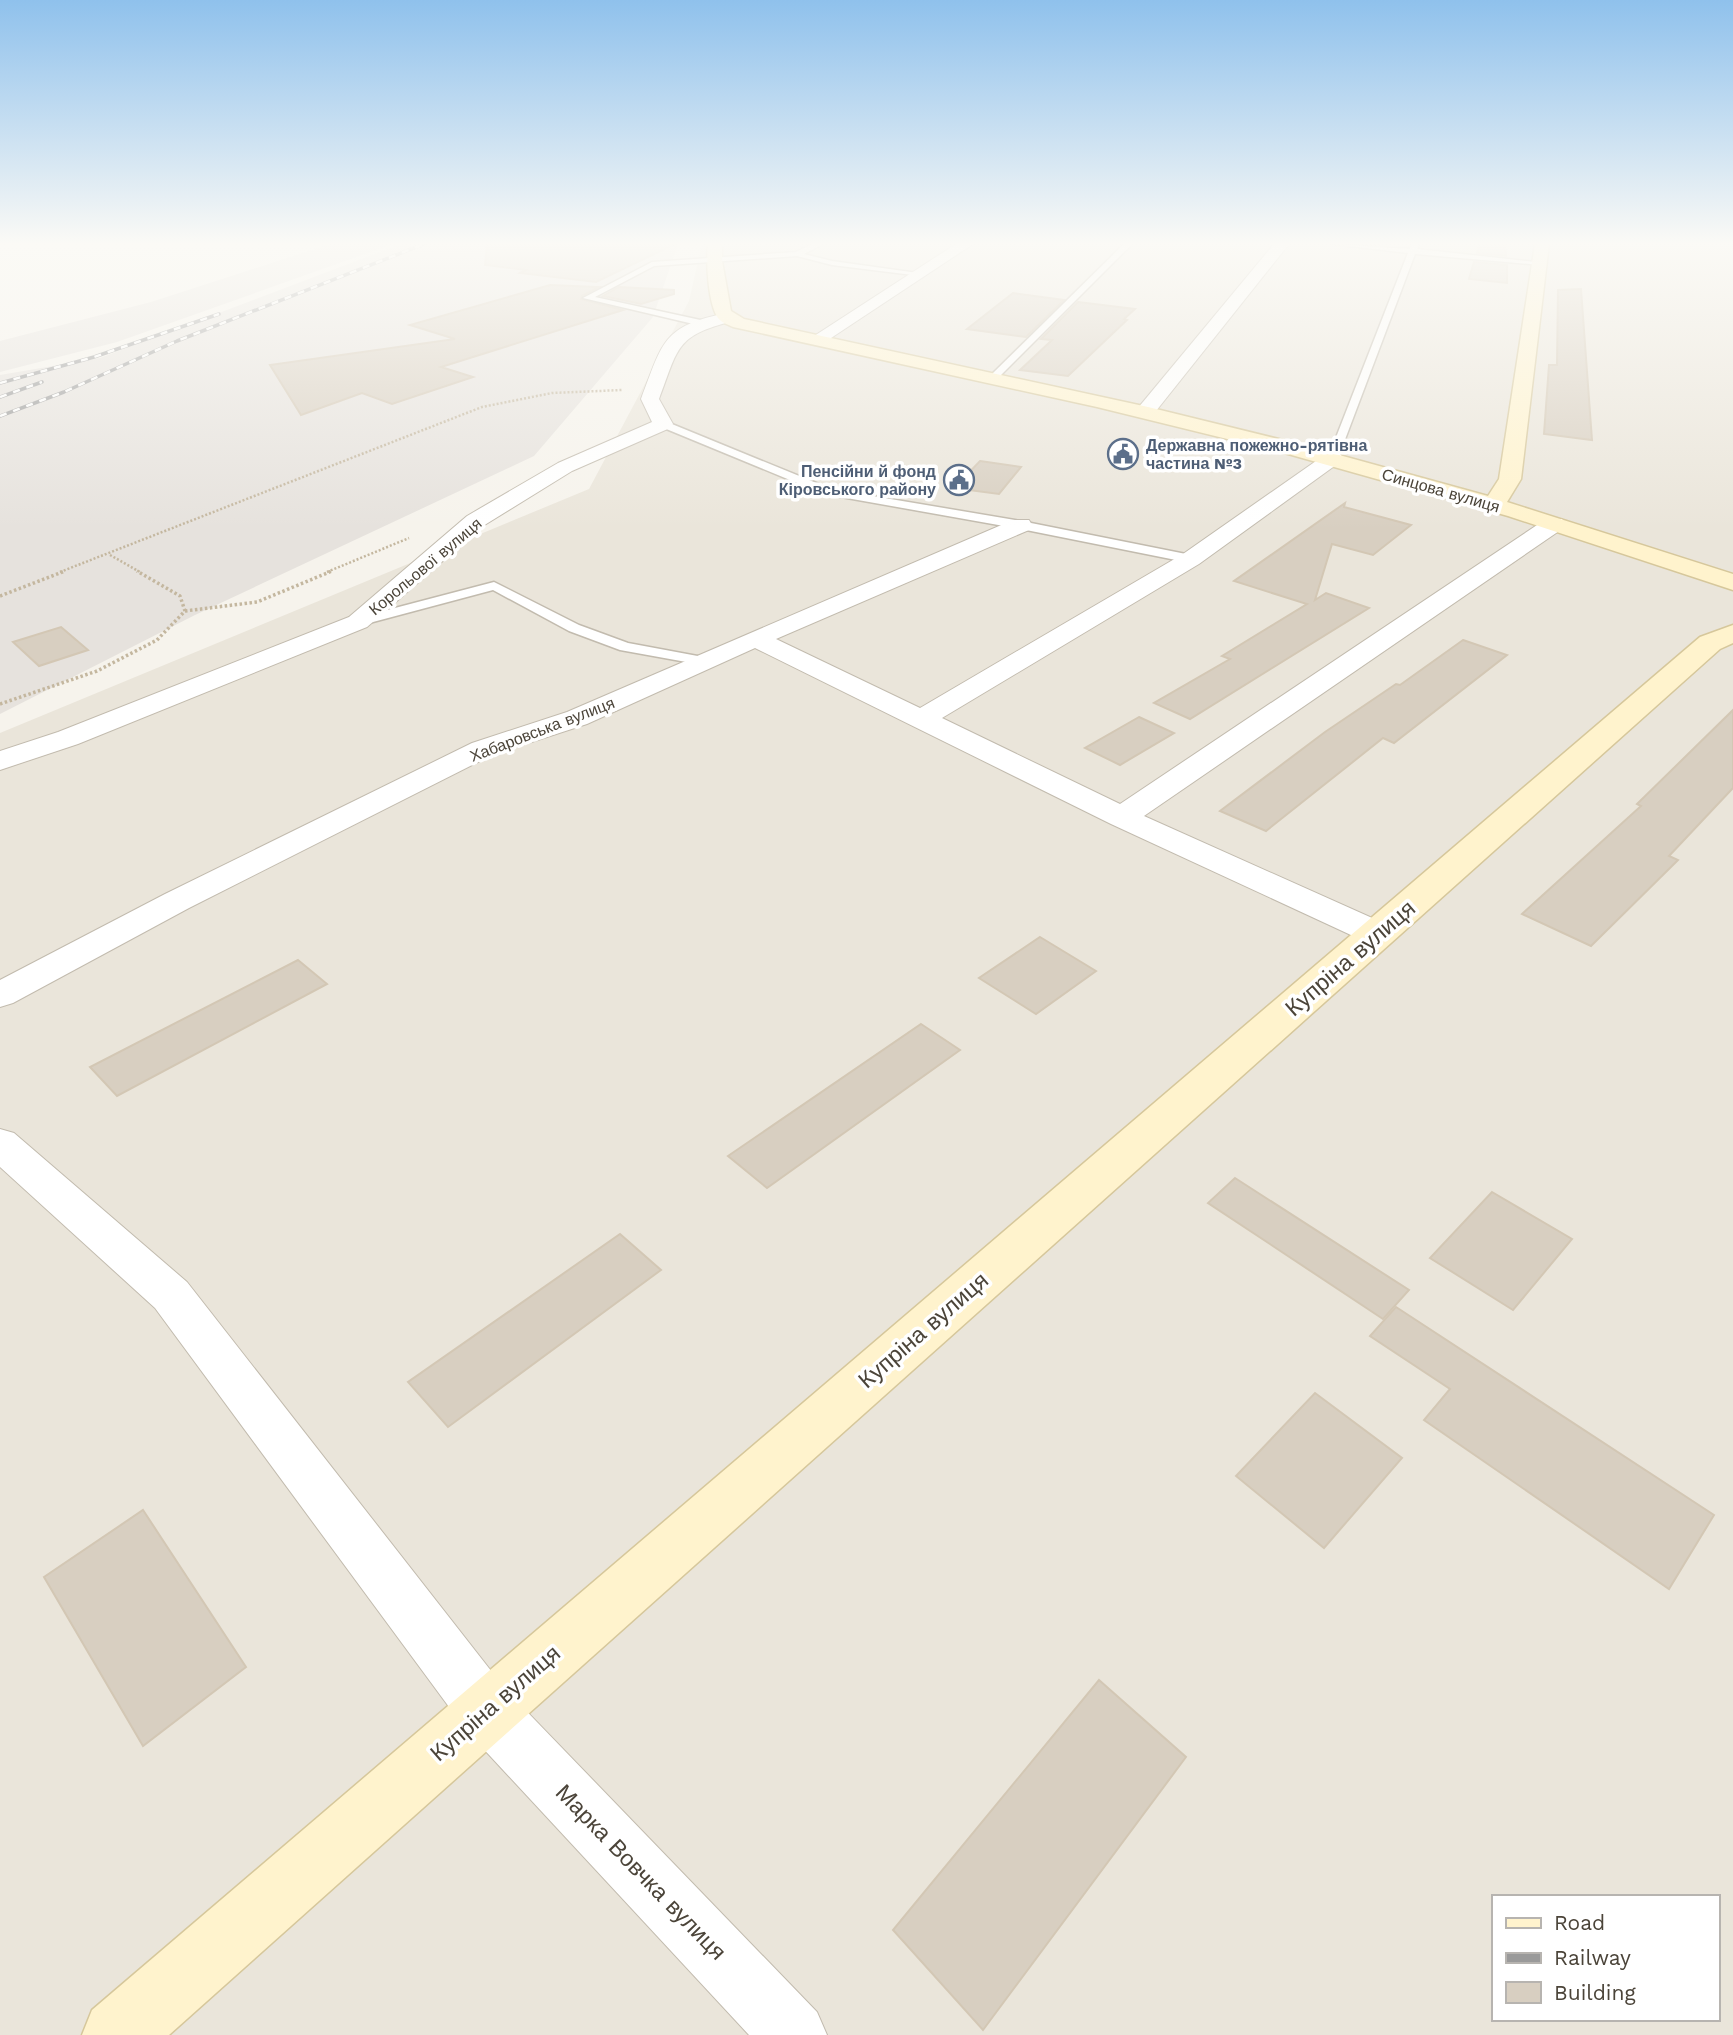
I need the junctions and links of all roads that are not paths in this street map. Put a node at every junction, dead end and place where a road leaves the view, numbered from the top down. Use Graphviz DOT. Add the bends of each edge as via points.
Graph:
graph roads {
  1 [pos="677,339"];
  2 [pos="812,339"];
  3 [pos="1032,339"];
  4 [pos="1205,339"];
  5 [pos="1378,339"];
  6 [pos="1529,339"];
  7 [pos="816,340"];
  8 [pos="993,378"];
  9 [pos="1145,412"];
  10 [pos="663,424"];
  11 [pos="1332,458"];
  12 [pos="1493,505"];
  13 [pos="1554,524"];
  14 [pos="1021,525"];
  15 [pos="1191,559"];
  16 [pos="1733,582"];
  17 [pos="358,622"];
  18 [pos="1733,633"];
  19 [pos="756,639"];
  20 [pos="703,661"];
  21 [pos="920,719"];
  22 [pos="0,761"];
  23 [pos="1122,817"];
  24 [pos="1378,934"];
  25 [pos="0,995"];
  26 [pos="0,1144"];
  27 [pos="486,1710"];
  28 [pos="117,2035"];
  29 [pos="794,2035"];
  1 -- 10 [label="street" via="650,399"];
  2 -- 7 [label="street, Синцова вулиця"];
  3 -- 8 [label="lane"];
  4 -- 9 [label="street"];
  5 -- 11 [label="lane"];
  6 -- 12 [label="street" via="1510,479"];
  7 -- 8 [label="street, Синцова вулиця"];
  8 -- 9 [label="street, Синцова вулиця"];
  9 -- 11 [label="street, Синцова вулиця"];
  10 -- 14 [label="lane" via="828,492"];
  10 -- 17 [label="street, Корольової вулиця" via="565,467 475,521"];
  11 -- 12 [label="street, Синцова вулиця"];
  11 -- 15 [label="street"];
  12 -- 13 [label="street, Синцова вулиця"];
  13 -- 16 [label="street, Синцова вулиця"];
  13 -- 23 [label="street"];
  14 -- 15 [label="lane"];
  14 -- 19 [label="street, Хабаровська вулиця"];
  15 -- 21 [label="street"];
  17 -- 20 [label="lane" via="494,586 574,628 625,647"];
  17 -- 22 [label="street, Корольової вулиця"];
  18 -- 24 [label="street, Купріна вулиця" via="1710,643"];
  19 -- 20 [label="street, Хабаровська вулиця"];
  19 -- 21 [label="street"];
  20 -- 25 [label="street, Хабаровська вулиця" via="578,718 482,749"];
  21 -- 23 [label="street"];
  23 -- 24 [label="street"];
  24 -- 27 [label="street, Купріна вулиця"];
  26 -- 27 [label="street, Марка Вовчка вулиця" via="170,1295"];
  27 -- 28 [label="street, Купріна вулиця"];
  27 -- 29 [label="street, Марка Вовчка вулиця"];
}
